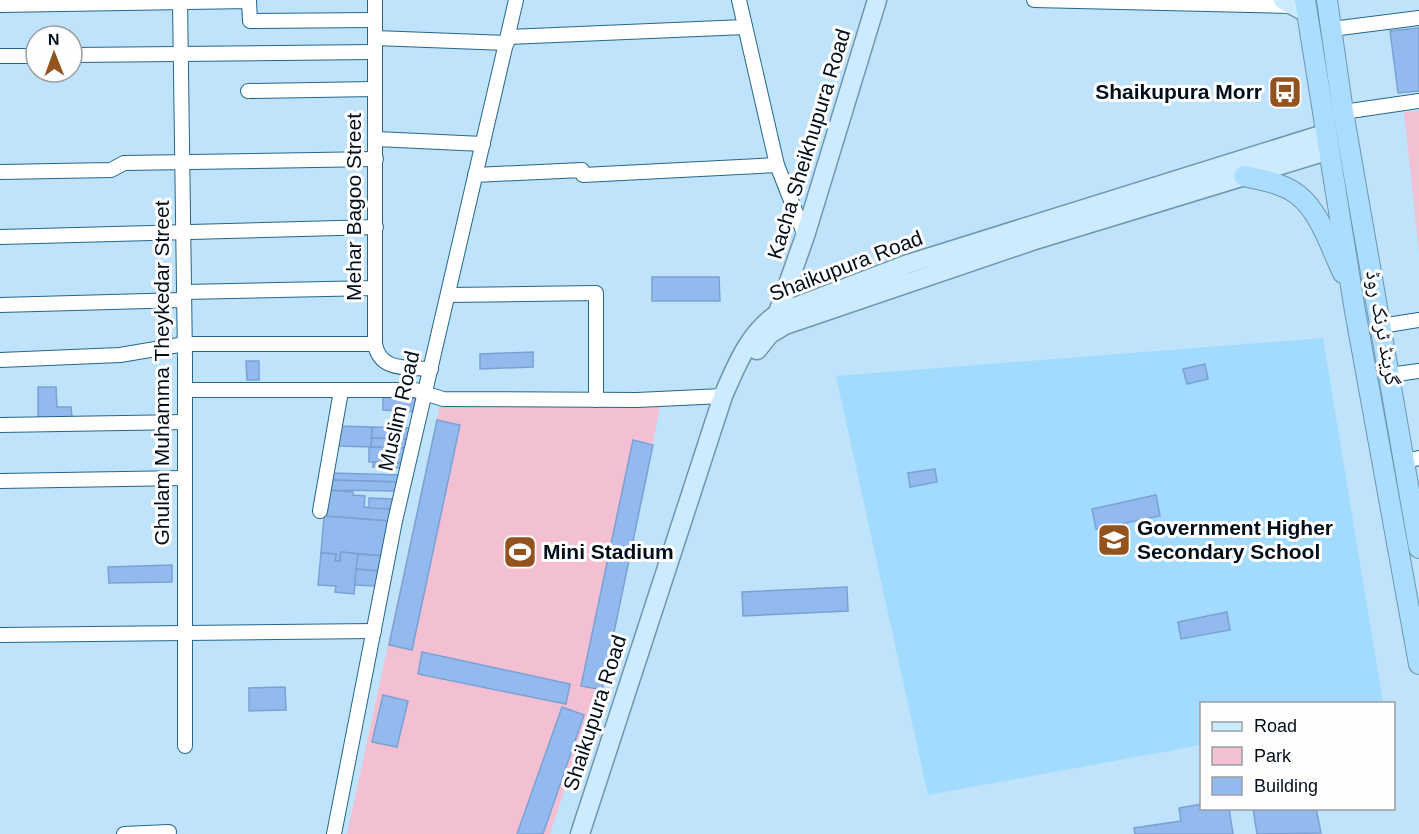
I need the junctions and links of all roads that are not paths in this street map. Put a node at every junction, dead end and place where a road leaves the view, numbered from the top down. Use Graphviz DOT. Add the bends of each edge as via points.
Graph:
graph roads {
  1 [pos="375,0"];
  2 [pos="516,0"];
  3 [pos="739,0"];
  4 [pos="877,0"];
  5 [pos="1034,0"];
  6 [pos="1327,0"];
  7 [pos="180,1"];
  8 [pos="0,5"];
  9 [pos="1297,5"];
  10 [pos="1419,18"];
  11 [pos="375,20"];
  12 [pos="746,27"];
  13 [pos="1332,29"];
  14 [pos="508,40"];
  15 [pos="375,45"];
  16 [pos="180,54"];
  17 [pos="84,55"];
  18 [pos="0,56"];
  19 [pos="24,56"];
  20 [pos="375,89"];
  21 [pos="249,91"];
  22 [pos="1419,101"];
  23 [pos="1343,112"];
  24 [pos="376,139"];
  25 [pos="1328,141"];
  26 [pos="483,144"];
  27 [pos="376,159"];
  28 [pos="181,162"];
  29 [pos="777,165"];
  30 [pos="0,172"];
  31 [pos="475,175"];
  32 [pos="1244,176"];
  33 [pos="375,227"];
  34 [pos="183,232"];
  35 [pos="805,236"];
  36 [pos="0,237"];
  37 [pos="375,288"];
  38 [pos="1351,289"];
  39 [pos="448,295"];
  40 [pos="184,296"];
  41 [pos="0,305"];
  42 [pos="1378,307"];
  43 [pos="1355,311"];
  44 [pos="777,314"];
  45 [pos="1418,320"];
  46 [pos="1381,326"];
  47 [pos="770,334"];
  48 [pos="1419,335"];
  49 [pos="185,344"];
  50 [pos="375,344"];
  51 [pos="0,360"];
  52 [pos="431,369"];
  53 [pos="1419,371"];
  54 [pos="1389,375"];
  55 [pos="185,390"];
  56 [pos="341,391"];
  57 [pos="424,392"];
  58 [pos="723,396"];
  59 [pos="596,400"];
  60 [pos="185,422"];
  61 [pos="0,425"];
  62 [pos="1411,460"];
  63 [pos="185,478"];
  64 [pos="0,481"];
  65 [pos="320,511"];
  66 [pos="1418,542"];
  67 [pos="374,631"];
  68 [pos="184,632"];
  69 [pos="0,635"];
  70 [pos="1419,664"];
  71 [pos="185,746"];
  72 [pos="169,832"];
  73 [pos="124,834"];
  74 [pos="334,834"];
  75 [pos="580,834"];
  76 [pos="592,834"];
  1 -- 11 [label="street, Mehar Bagoo Street"];
  2 -- 14 [label="street, Muslim Road"];
  3 -- 12 [label="street"];
  4 -- 35 [label="main road, Kacha Sheikhupura Road"];
  5 -- 9 [label="street"];
  6 -- 13 [label="highway, گرینڈ ٹرنک روڈ"];
  7 -- 8 [label="street"];
  7 -- 11 [label="street" via="249,1 250,21"];
  7 -- 16 [label="street, Ghulam Muhamma Theykedar Street"];
  9 -- 25 [label="highway, گرینڈ ٹرنک روڈ"];
  10 -- 13 [label="street"];
  11 -- 15 [label="street, Mehar Bagoo Street"];
  12 -- 14 [label="street"];
  12 -- 29 [label="street"];
  13 -- 23 [label="highway, گرینڈ ٹرنک روڈ"];
  14 -- 15 [label="street"];
  14 -- 26 [label="street, Muslim Road"];
  15 -- 16 [label="street"];
  15 -- 20 [label="street, Mehar Bagoo Street"];
  16 -- 17 [label="street"];
  16 -- 28 [label="street, Ghulam Muhamma Theykedar Street"];
  18 -- 19 [label="street"];
  20 -- 21 [label="street"];
  20 -- 24 [label="street, Mehar Bagoo Street"];
  22 -- 23 [label="street"];
  23 -- 42 [label="highway, گرینڈ ٹرنک روڈ"];
  24 -- 26 [label="street"];
  24 -- 27 [label="street, Mehar Bagoo Street"];
  25 -- 32 [label="main road, Shaikupura Road"];
  25 -- 38 [label="highway, گرینڈ ٹرنک روڈ"];
  25 -- 44 [label="main road, Shaikupura Road" via="908,264"];
  26 -- 31 [label="street, Muslim Road"];
  27 -- 28 [label="street"];
  27 -- 33 [label="street, Mehar Bagoo Street"];
  28 -- 30 [label="street" via="124,163 111,170"];
  28 -- 34 [label="street, Ghulam Muhamma Theykedar Street"];
  29 -- 31 [label="street" via="584,175 582,170"];
  29 -- 35 [label="street"];
  31 -- 39 [label="street, Muslim Road"];
  32 -- 38 [label="highway" via="1273,182 1298,195 1314,214"];
  32 -- 47 [label="main road, Shaikupura Road" via="1032,241 785,325"];
  33 -- 34 [label="street"];
  33 -- 37 [label="street, Mehar Bagoo Street"];
  34 -- 36 [label="street"];
  34 -- 40 [label="street, Ghulam Muhamma Theykedar Street"];
  35 -- 44 [label="main road, Kacha Sheikhupura Road"];
  37 -- 40 [label="street"];
  37 -- 50 [label="street, Mehar Bagoo Street"];
  38 -- 43 [label="highway, گرینڈ ٹرنک روڈ"];
  39 -- 52 [label="street, Muslim Road"];
  39 -- 59 [label="street" via="596,293"];
  40 -- 41 [label="street"];
  40 -- 49 [label="street, Ghulam Muhamma Theykedar Street"];
  42 -- 43 [label="highway"];
  42 -- 46 [label="highway, گرینڈ ٹرنک روڈ"];
  43 -- 70 [label="highway, گرینڈ ٹرنک روڈ"];
  44 -- 47 [label="main road, Kacha Sheikhupura Road"];
  44 -- 58 [label="main road, Shaikupura Road" via="749,341"];
  45 -- 46 [label="street"];
  45 -- 48 [label="street"];
  46 -- 54 [label="highway, گرینڈ ٹرنک روڈ"];
  47 -- 76 [label="main road, Shaikupura Road" via="758,347 733,400"];
  49 -- 50 [label="street"];
  49 -- 51 [label="street" via="120,355"];
  49 -- 55 [label="street, Ghulam Muhamma Theykedar Street"];
  50 -- 52 [label="street" via="384,363"];
  52 -- 57 [label="street, Muslim Road"];
  53 -- 54 [label="street"];
  54 -- 62 [label="highway, گرینڈ ٹرنک روڈ"];
  55 -- 56 [label="street"];
  55 -- 60 [label="street, Ghulam Muhamma Theykedar Street"];
  56 -- 57 [label="street"];
  56 -- 65 [label="street"];
  57 -- 59 [label="street" via="443,399"];
  57 -- 67 [label="street, Muslim Road"];
  58 -- 59 [label="street"];
  58 -- 75 [label="main road, Shaikupura Road"];
  60 -- 61 [label="street"];
  60 -- 63 [label="street, Ghulam Muhamma Theykedar Street"];
  62 -- 66 [label="highway, گرینڈ ٹرنک روڈ"];
  63 -- 64 [label="street"];
  63 -- 68 [label="street, Ghulam Muhamma Theykedar Street"];
  67 -- 68 [label="street"];
  67 -- 74 [label="street, Muslim Road"];
  68 -- 69 [label="street"];
  68 -- 71 [label="street, Ghulam Muhamma Theykedar Street"];
  72 -- 73 [label="street"];
}
